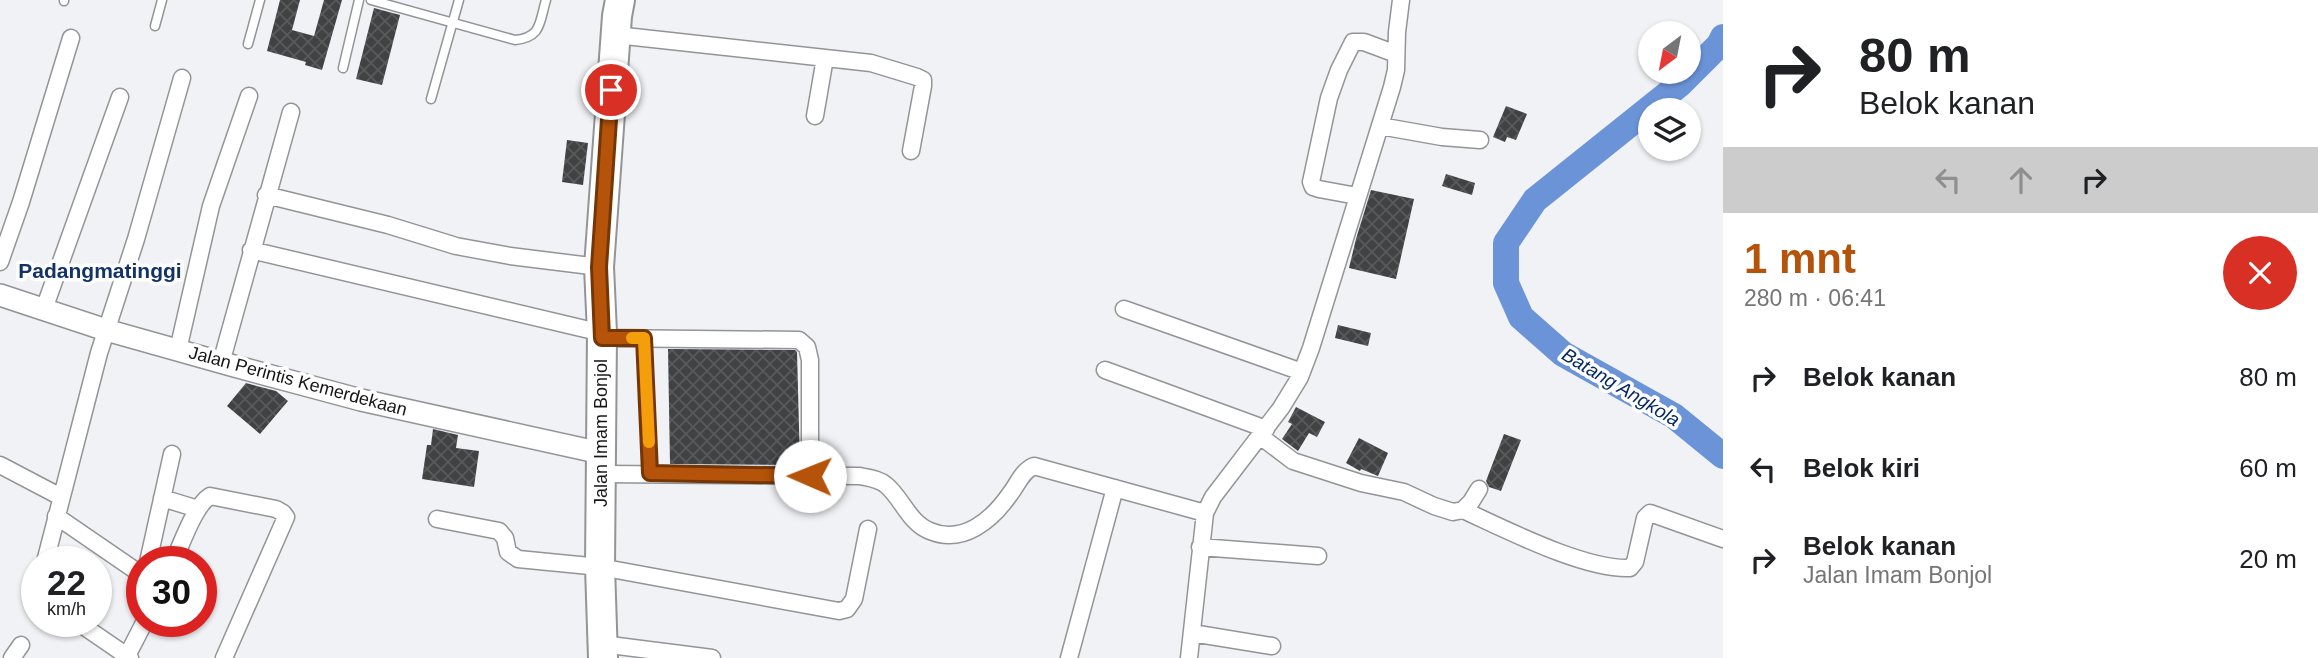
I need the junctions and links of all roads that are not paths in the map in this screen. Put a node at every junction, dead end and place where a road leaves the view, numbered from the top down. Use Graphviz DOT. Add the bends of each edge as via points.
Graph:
graph roads {
  1 [pos="162,0"];
  2 [pos="260,0"];
  3 [pos="359,0"];
  4 [pos="371,0"];
  5 [pos="459,0"];
  6 [pos="546,0"];
  7 [pos="620,0"];
  8 [pos="1401,0"];
  9 [pos="453,23"];
  10 [pos="155,26"];
  11 [pos="616,35"];
  12 [pos="71,37"];
  13 [pos="248,44"];
  14 [pos="1396,54"];
  15 [pos="825,58"];
  16 [pos="343,68"];
  17 [pos="182,78"];
  18 [pos="249,96"];
  19 [pos="120,97"];
  20 [pos="430,100"];
  21 [pos="291,112"];
  22 [pos="815,116"];
  23 [pos="1380,126"];
  24 [pos="1480,140"];
  25 [pos="911,152"];
  26 [pos="267,195"];
  27 [pos="1357,196"];
  28 [pos="251,250"];
  29 [pos="0,262"];
  30 [pos="599,267"];
  31 [pos="0,295"];
  32 [pos="44,309"];
  33 [pos="1124,309"];
  34 [pos="106,330"];
  35 [pos="602,335"];
  36 [pos="644,338"];
  37 [pos="178,350"];
  38 [pos="221,363"];
  39 [pos="1105,370"];
  40 [pos="1301,372"];
  41 [pos="1263,433"];
  42 [pos="172,454"];
  43 [pos="601,463"];
  44 [pos="0,465"];
  45 [pos="650,473"];
  46 [pos="810,476"];
  47 [pos="1115,488"];
  48 [pos="1479,489"];
  49 [pos="61,497"];
  50 [pos="162,498"];
  51 [pos="198,509"];
  52 [pos="1463,509"];
  53 [pos="1205,513"];
  54 [pos="56,516"];
  55 [pos="437,519"];
  56 [pos="869,529"];
  57 [pos="1723,539"];
  58 [pos="49,546"];
  59 [pos="152,546"];
  60 [pos="181,546"];
  61 [pos="1200,547"];
  62 [pos="1318,556"];
  63 [pos="126,564"];
  64 [pos="600,567"];
  65 [pos="1192,633"];
  66 [pos="100,637"];
  67 [pos="138,637"];
  68 [pos="1272,646"];
  69 [pos="603,651"];
  70 [pos="129,657"];
  71 [pos="224,658"];
  72 [pos="712,658"];
  73 [pos="1069,658"];
  74 [pos="1189,658"];
  1 -- 10 [label="lane"];
  2 -- 13 [label="lane"];
  3 -- 16 [label="lane"];
  4 -- 9 [label="lane"];
  5 -- 9 [label="lane"];
  6 -- 9 [label="lane" via="537,31 529,38 515,40"];
  7 -- 11 [label="highway, Jalan Imam Bonjol"];
  8 -- 14 [label="street"];
  9 -- 20 [label="lane"];
  11 -- 15 [label="street"];
  11 -- 30 [label="highway, Jalan Imam Bonjol"];
  12 -- 29 [label="street"];
  14 -- 23 [label="street" via="1396,71"];
  14 -- 27 [label="street" via="1353,42 1329,98 1312,185"];
  15 -- 22 [label="street"];
  15 -- 25 [label="street" via="871,63 923,80"];
  17 -- 34 [label="street"];
  18 -- 37 [label="street" via="211,206"];
  19 -- 32 [label="street"];
  21 -- 26 [label="street"];
  23 -- 24 [label="street"];
  23 -- 27 [label="street"];
  26 -- 28 [label="street"];
  26 -- 30 [label="street" via="456,246"];
  27 -- 40 [label="street"];
  28 -- 35 [label="street"];
  28 -- 38 [label="street"];
  30 -- 35 [label="highway, Jalan Imam Bonjol"];
  31 -- 32 [label="street, Jalan Perintis Kemerdekaan"];
  32 -- 34 [label="street, Jalan Perintis Kemerdekaan"];
  33 -- 40 [label="street"];
  34 -- 37 [label="street, Jalan Perintis Kemerdekaan"];
  34 -- 49 [label="street"];
  35 -- 36 [label="street"];
  35 -- 43 [label="highway, Jalan Imam Bonjol"];
  36 -- 45 [label="lane"];
  36 -- 46 [label="street" via="786,339 807,346"];
  37 -- 38 [label="street, Jalan Perintis Kemerdekaan"];
  38 -- 43 [label="street, Jalan Perintis Kemerdekaan"];
  39 -- 41 [label="street"];
  40 -- 41 [label="street"];
  41 -- 52 [label="street" via="1293,461 1404,492 1453,512"];
  41 -- 53 [label="street"];
  42 -- 50 [label="street"];
  43 -- 45 [label="street"];
  43 -- 64 [label="highway, Jalan Imam Bonjol"];
  44 -- 49 [label="street"];
  45 -- 46 [label="street"];
  46 -- 47 [label="street" via="860,476 878,481 888,486 925,529 953,536 994,516 1034,466"];
  47 -- 53 [label="street"];
  47 -- 73 [label="street"];
  48 -- 52 [label="street"];
  49 -- 54 [label="street"];
  50 -- 51 [label="street"];
  50 -- 59 [label="street"];
  51 -- 60 [label="street"];
  51 -- 71 [label="street" via="206,498 217,496 275,509 286,517"];
  52 -- 57 [label="street" via="1536,542 1624,569 1635,562 1650,513"];
  53 -- 61 [label="street"];
  54 -- 58 [label="street"];
  54 -- 63 [label="street"];
  55 -- 64 [label="street" via="495,530 518,559"];
  56 -- 64 [label="street" via="854,599 844,611"];
  61 -- 62 [label="street"];
  61 -- 65 [label="street"];
  64 -- 69 [label="highway, Jalan Imam Bonjol"];
  65 -- 68 [label="street"];
  65 -- 74 [label="street"];
  66 -- 70 [label="street"];
  67 -- 70 [label="street"];
  69 -- 72 [label="street"];
}
